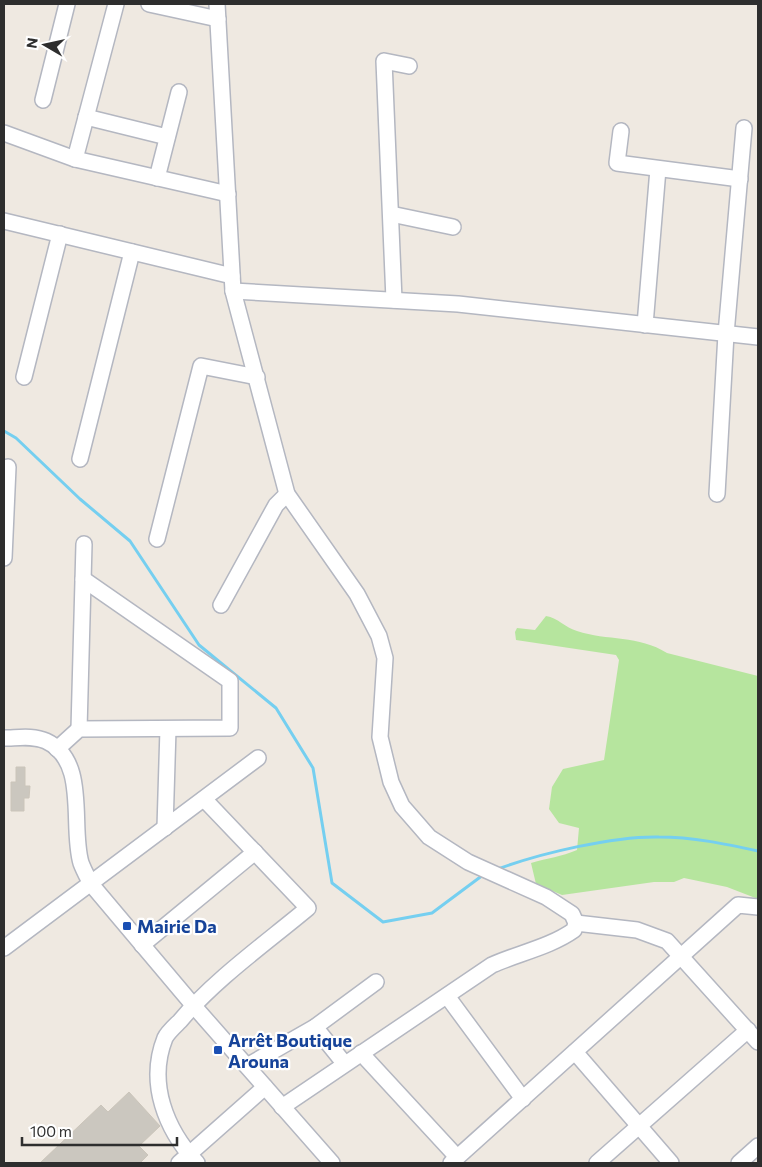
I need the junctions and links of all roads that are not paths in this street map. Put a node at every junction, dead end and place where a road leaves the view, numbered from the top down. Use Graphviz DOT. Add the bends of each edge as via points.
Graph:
graph roads {
  1 [pos="67,4"];
  2 [pos="116,4"];
  3 [pos="149,4"];
  4 [pos="217,4"];
  5 [pos="218,19"];
  6 [pos="409,66"];
  7 [pos="179,92"];
  8 [pos="43,100"];
  9 [pos="86,117"];
  10 [pos="744,128"];
  11 [pos="620,131"];
  12 [pos="4,133"];
  13 [pos="167,138"];
  14 [pos="75,159"];
  15 [pos="658,169"];
  16 [pos="157,178"];
  17 [pos="740,179"];
  18 [pos="228,194"];
  19 [pos="391,214"];
  20 [pos="4,221"];
  21 [pos="453,226"];
  22 [pos="60,234"];
  23 [pos="132,252"];
  24 [pos="233,284"];
  25 [pos="394,300"];
  26 [pos="645,325"];
  27 [pos="726,334"];
  28 [pos="758,337"];
  29 [pos="24,377"];
  30 [pos="257,377"];
  31 [pos="80,459"];
  32 [pos="8,467"];
  33 [pos="287,494"];
  34 [pos="717,494"];
  35 [pos="158,539"];
  36 [pos="84,544"];
  37 [pos="4,558"];
  38 [pos="83,579"];
  39 [pos="221,605"];
  40 [pos="168,728"];
  41 [pos="79,729"];
  42 [pos="4,738"];
  43 [pos="57,749"];
  44 [pos="258,758"];
  45 [pos="204,798"];
  46 [pos="165,828"];
  47 [pos="255,852"];
  48 [pos="91,884"];
  49 [pos="758,907"];
  50 [pos="576,923"];
  51 [pos="142,945"];
  52 [pos="4,948"];
  53 [pos="681,956"];
  54 [pos="376,982"];
  55 [pos="447,996"];
  56 [pos="193,1005"];
  57 [pos="315,1026"];
  58 [pos="753,1036"];
  59 [pos="575,1052"];
  60 [pos="361,1053"];
  61 [pos="344,1063"];
  62 [pos="247,1066"];
  63 [pos="265,1087"];
  64 [pos="523,1099"];
  65 [pos="282,1107"];
  66 [pos="639,1125"];
  67 [pos="758,1146"];
  68 [pos="188,1160"];
  69 [pos="454,1160"];
  70 [pos="332,1163"];
  71 [pos="597,1163"];
  72 [pos="672,1163"];
  73 [pos="739,1163"];
  1 -- 8 [label="street"];
  2 -- 9 [label="street"];
  3 -- 5 [label="street"];
  4 -- 5 [label="street"];
  5 -- 18 [label="street"];
  6 -- 19 [label="street" via="384,61"];
  7 -- 13 [label="street"];
  9 -- 13 [label="street"];
  9 -- 14 [label="street"];
  10 -- 17 [label="street"];
  11 -- 15 [label="street" via="617,163"];
  12 -- 14 [label="street"];
  13 -- 16 [label="street"];
  14 -- 16 [label="street"];
  15 -- 17 [label="street"];
  15 -- 26 [label="street"];
  16 -- 18 [label="street"];
  17 -- 27 [label="street"];
  18 -- 24 [label="street"];
  19 -- 21 [label="street"];
  19 -- 25 [label="street"];
  20 -- 22 [label="street"];
  22 -- 23 [label="street"];
  22 -- 29 [label="street"];
  23 -- 24 [label="street"];
  23 -- 31 [label="street"];
  24 -- 25 [label="street"];
  24 -- 30 [label="street"];
  25 -- 26 [label="street"];
  26 -- 27 [label="street"];
  27 -- 28 [label="street"];
  27 -- 34 [label="street"];
  30 -- 33 [label="street"];
  30 -- 35 [label="street" via="201,366"];
  32 -- 37 [label="street"];
  33 -- 39 [label="street" via="276,505"];
  33 -- 50 [label="street" via="357,594 379,636 385,658 380,737 391,782 402,806 429,836 468,862 546,897 572,914"];
  36 -- 38 [label="street"];
  38 -- 40 [label="street" via="230,681 230,728"];
  38 -- 41 [label="street"];
  40 -- 41 [label="street"];
  40 -- 46 [label="street"];
  41 -- 43 [label="street"];
  42 -- 43 [label="street" via="35,738"];
  43 -- 48 [label="street" via="73,773 81,863"];
  44 -- 45 [label="street"];
  45 -- 46 [label="street"];
  45 -- 47 [label="street"];
  46 -- 48 [label="street"];
  47 -- 51 [label="street"];
  47 -- 56 [label="street" via="308,908"];
  48 -- 51 [label="street"];
  48 -- 52 [label="street"];
  49 -- 53 [label="street" via="738,905"];
  50 -- 53 [label="street" via="654,935 667,941"];
  50 -- 55 [label="street" via="574,930 563,938 492,965"];
  51 -- 56 [label="street"];
  53 -- 58 [label="street"];
  53 -- 59 [label="street"];
  54 -- 57 [label="street"];
  55 -- 60 [label="street"];
  55 -- 64 [label="street"];
  56 -- 62 [label="street"];
  56 -- 68 [label="street" via="166,1037 158,1066 161,1106"];
  57 -- 61 [label="street"];
  57 -- 62 [label="street"];
  58 -- 66 [label="street"];
  59 -- 64 [label="street"];
  59 -- 66 [label="street"];
  60 -- 61 [label="street"];
  60 -- 69 [label="street"];
  61 -- 65 [label="street"];
  62 -- 63 [label="street"];
  63 -- 65 [label="street"];
  63 -- 68 [label="street"];
  64 -- 69 [label="street"];
  65 -- 70 [label="street"];
  66 -- 71 [label="street"];
  66 -- 72 [label="street"];
  67 -- 73 [label="street"];
}
